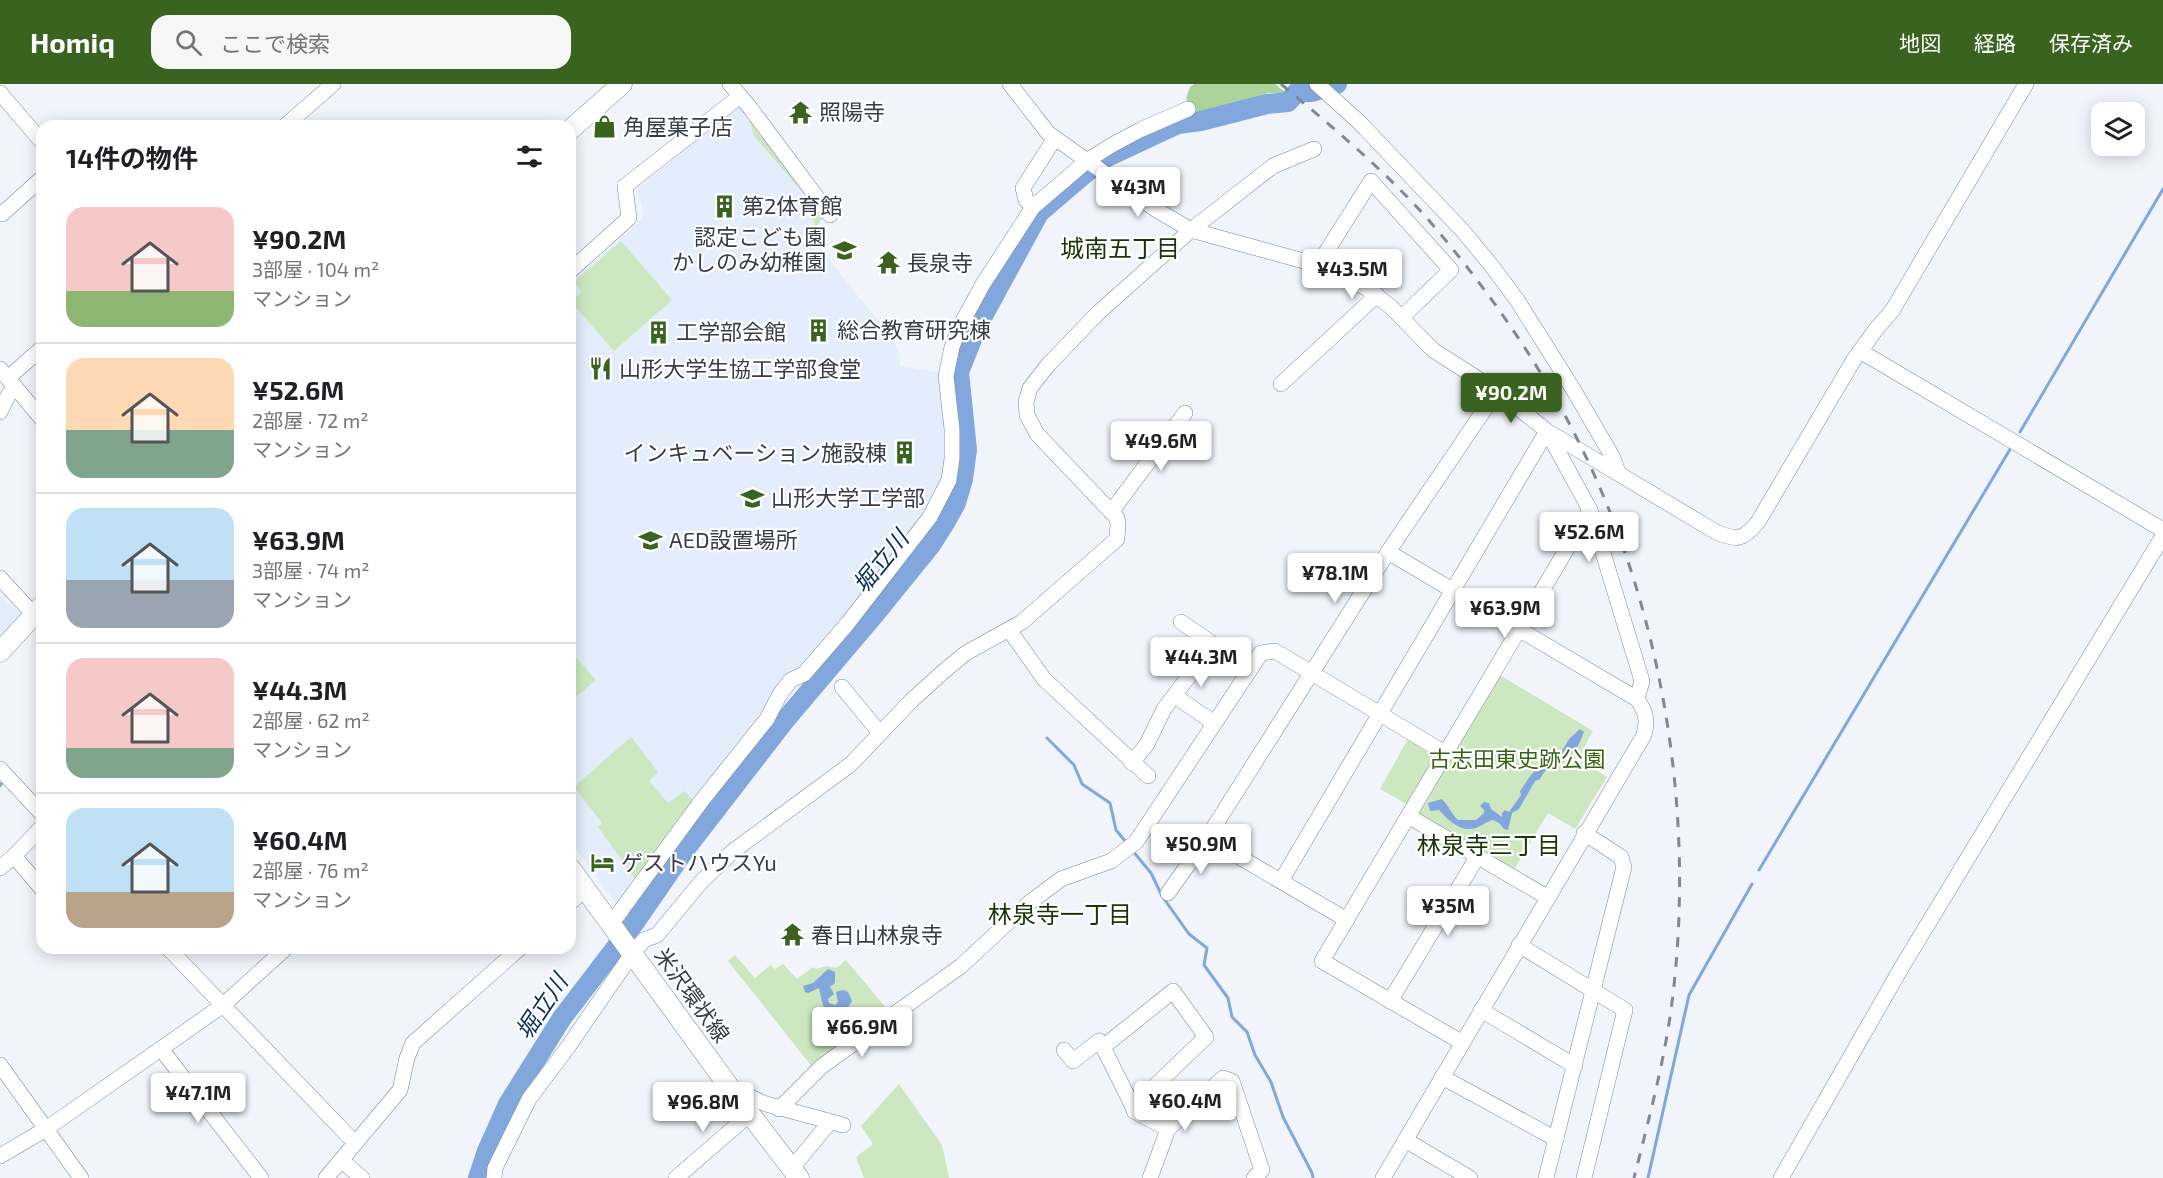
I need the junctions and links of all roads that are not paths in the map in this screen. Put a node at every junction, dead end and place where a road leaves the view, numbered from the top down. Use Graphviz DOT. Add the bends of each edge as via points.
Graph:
graph roads {
  1 [pos="333,84"];
  2 [pos="622,84"];
  3 [pos="730,84"];
  4 [pos="1317,84"];
  5 [pos="2026,84"];
  6 [pos="1012,85"];
  7 [pos="0,93"];
  8 [pos="739,97"];
  9 [pos="1188,109"];
  10 [pos="292,120"];
  11 [pos="576,125"];
  12 [pos="36,135"];
  13 [pos="1055,138"];
  14 [pos="1314,149"];
  15 [pos="1090,161"];
  16 [pos="36,183"];
  17 [pos="1033,207"];
  18 [pos="2,214"];
  19 [pos="830,215"];
  20 [pos="1191,230"];
  21 [pos="1318,265"];
  22 [pos="576,266"];
  23 [pos="1377,295"];
  24 [pos="1402,317"];
  25 [pos="1860,351"];
  26 [pos="36,353"];
  27 [pos="8,378"];
  28 [pos="1281,384"];
  29 [pos="1497,392"];
  30 [pos="0,412"];
  31 [pos="36,412"];
  32 [pos="1185,413"];
  33 [pos="1547,431"];
  34 [pos="1618,472"];
  35 [pos="1590,510"];
  36 [pos="1111,512"];
  37 [pos="2163,530"];
  38 [pos="2163,536"];
  39 [pos="1388,552"];
  40 [pos="0,578"];
  41 [pos="1452,590"];
  42 [pos="36,608"];
  43 [pos="36,612"];
  44 [pos="1181,622"];
  45 [pos="1520,629"];
  46 [pos="1010,631"];
  47 [pos="0,652"];
  48 [pos="1310,673"];
  49 [pos="842,687"];
  50 [pos="1175,696"];
  51 [pos="1637,699"];
  52 [pos="1380,715"];
  53 [pos="1214,723"];
  54 [pos="880,733"];
  55 [pos="1445,753"];
  56 [pos="1132,763"];
  57 [pos="0,769"];
  58 [pos="1148,776"];
  59 [pos="36,808"];
  60 [pos="1408,816"];
  61 [pos="36,833"];
  62 [pos="1584,834"];
  63 [pos="1207,838"];
  64 [pos="14,856"];
  65 [pos="1478,856"];
  66 [pos="0,868"];
  67 [pos="576,876"];
  68 [pos="36,881"];
  69 [pos="1281,881"];
  70 [pos="585,889"];
  71 [pos="1168,892"];
  72 [pos="576,897"];
  73 [pos="1547,897"];
  74 [pos="1347,920"];
  75 [pos="612,926"];
  76 [pos="1519,945"];
  77 [pos="631,953"];
  78 [pos="174,954"];
  79 [pos="279,954"];
  80 [pos="513,954"];
  81 [pos="1593,989"];
  82 [pos="1390,1001"];
  83 [pos="222,1006"];
  84 [pos="1481,1010"];
  85 [pos="1461,1042"];
  86 [pos="1105,1046"];
  87 [pos="161,1049"];
  88 [pos="1064,1050"];
  89 [pos="0,1065"];
  90 [pos="1575,1066"];
  91 [pos="1442,1077"];
  92 [pos="730,1088"];
  93 [pos="1133,1107"];
  94 [pos="780,1109"];
  95 [pos="751,1113"];
  96 [pos="46,1129"];
  97 [pos="1168,1129"];
  98 [pos="1556,1139"];
  99 [pos="1405,1140"];
  100 [pos="355,1143"];
  101 [pos="0,1156"];
  102 [pos="342,1160"];
  103 [pos="796,1173"];
  104 [pos="498,1175"];
  105 [pos="81,1178"];
  106 [pos="261,1178"];
  107 [pos="326,1178"];
  108 [pos="362,1178"];
  109 [pos="676,1178"];
  110 [pos="1150,1178"];
  111 [pos="1254,1178"];
  112 [pos="1383,1178"];
  113 [pos="1470,1178"];
  114 [pos="1546,1178"];
  115 [pos="1584,1178"];
  116 [pos="1781,1178"];
  1 -- 10 [label="street"];
  2 -- 11 [label="main road"];
  3 -- 8 [label="street"];
  4 -- 34 [label="street" via="1359,122 1491,265 1573,389"];
  5 -- 25 [label="street" via="1892,311"];
  6 -- 13 [label="street"];
  7 -- 12 [label="street"];
  8 -- 19 [label="street"];
  8 -- 22 [label="street" via="625,186 629,218"];
  9 -- 15 [label="street" via="1142,129"];
  13 -- 15 [label="street"];
  13 -- 17 [label="street" via="1023,188"];
  14 -- 20 [label="street" via="1273,166"];
  15 -- 17 [label="street"];
  15 -- 20 [label="street"];
  16 -- 18 [label="street"];
  17 -- 75 [label="street" via="983,284 952,347 946,376 952,459 949,480 930,517 834,640 780,694 767,719 703,799"];
  20 -- 21 [label="street"];
  20 -- 36 [label="street" via="1098,313 1048,365 1030,388 1026,402 1027,415 1037,434"];
  21 -- 23 [label="street"];
  21 -- 24 [label="street" via="1371,181 1451,270"];
  23 -- 24 [label="street"];
  23 -- 28 [label="street"];
  24 -- 29 [label="street" via="1433,350"];
  25 -- 34 [label="street" via="1758,522 1741,538 1716,532"];
  25 -- 37 [label="street"];
  26 -- 27 [label="street"];
  27 -- 30 [label="street" via="9,394"];
  27 -- 31 [label="street"];
  29 -- 33 [label="street"];
  29 -- 39 [label="street"];
  32 -- 36 [label="street"];
  33 -- 34 [label="street"];
  33 -- 35 [label="street"];
  33 -- 41 [label="street"];
  35 -- 45 [label="street"];
  35 -- 51 [label="street" via="1642,681"];
  36 -- 46 [label="street" via="1119,525 1117,539"];
  38 -- 116 [label="street" via="1903,965"];
  39 -- 41 [label="street"];
  39 -- 48 [label="street"];
  40 -- 42 [label="street"];
  41 -- 45 [label="street"];
  41 -- 52 [label="street"];
  43 -- 47 [label="main road"];
  44 -- 50 [label="street" via="1209,642 1208,651"];
  45 -- 51 [label="street"];
  45 -- 55 [label="street"];
  46 -- 54 [label="street" via="966,653"];
  46 -- 56 [label="street" via="1044,679"];
  48 -- 52 [label="street"];
  48 -- 53 [label="street" via="1275,651 1261,653"];
  48 -- 63 [label="street"];
  49 -- 54 [label="street"];
  50 -- 53 [label="street"];
  50 -- 56 [label="street"];
  51 -- 62 [label="street" via="1648,721 1644,735"];
  52 -- 55 [label="street"];
  52 -- 69 [label="street"];
  53 -- 94 [label="street" via="1136,842 1111,861 1061,879 1029,903 961,966 821,1067"];
  54 -- 77 [label="street" via="851,764 732,852 657,935 644,940"];
  55 -- 60 [label="street"];
  56 -- 58 [label="street"];
  57 -- 59 [label="street"];
  60 -- 65 [label="street"];
  60 -- 74 [label="street"];
  61 -- 64 [label="street"];
  62 -- 73 [label="street"];
  62 -- 81 [label="street" via="1621,857 1624,867"];
  63 -- 69 [label="street"];
  63 -- 71 [label="street"];
  64 -- 66 [label="street"];
  64 -- 68 [label="street"];
  65 -- 73 [label="street"];
  65 -- 82 [label="street"];
  67 -- 70 [label="main road, 米沢環状線"];
  69 -- 74 [label="street"];
  70 -- 72 [label="street"];
  70 -- 75 [label="main road, 米沢環状線"];
  73 -- 76 [label="street"];
  74 -- 82 [label="street" via="1322,961"];
  75 -- 77 [label="main road, 米沢環状線"];
  76 -- 81 [label="street"];
  76 -- 84 [label="street"];
  77 -- 92 [label="main road, 米沢環状線"];
  77 -- 104 [label="street" via="530,1099"];
  78 -- 83 [label="street"];
  79 -- 83 [label="street"];
  80 -- 100 [label="street" via="413,1043 400,1090"];
  81 -- 90 [label="street"];
  81 -- 115 [label="street" via="1625,1010"];
  82 -- 85 [label="street"];
  83 -- 87 [label="street"];
  83 -- 100 [label="street"];
  84 -- 85 [label="street"];
  84 -- 90 [label="street"];
  85 -- 91 [label="street"];
  86 -- 88 [label="street" via="1099,1041 1073,1061"];
  86 -- 93 [label="street"];
  86 -- 93 [label="street" via="1173,991 1206,1037"];
  87 -- 96 [label="street"];
  87 -- 106 [label="street"];
  89 -- 96 [label="street"];
  90 -- 98 [label="street"];
  91 -- 98 [label="street"];
  91 -- 99 [label="street"];
  92 -- 94 [label="street"];
  92 -- 95 [label="main road, 米沢環状線"];
  93 -- 97 [label="street"];
  94 -- 103 [label="street" via="836,1123"];
  95 -- 103 [label="main road, 米沢環状線"];
  95 -- 109 [label="street"];
  96 -- 101 [label="street"];
  96 -- 105 [label="street"];
  97 -- 110 [label="street"];
  97 -- 111 [label="street" via="1223,1078 1233,1081 1262,1170"];
  98 -- 114 [label="street"];
  99 -- 112 [label="street"];
  99 -- 113 [label="street"];
  100 -- 102 [label="street"];
  102 -- 107 [label="street"];
  102 -- 108 [label="street"];
}
